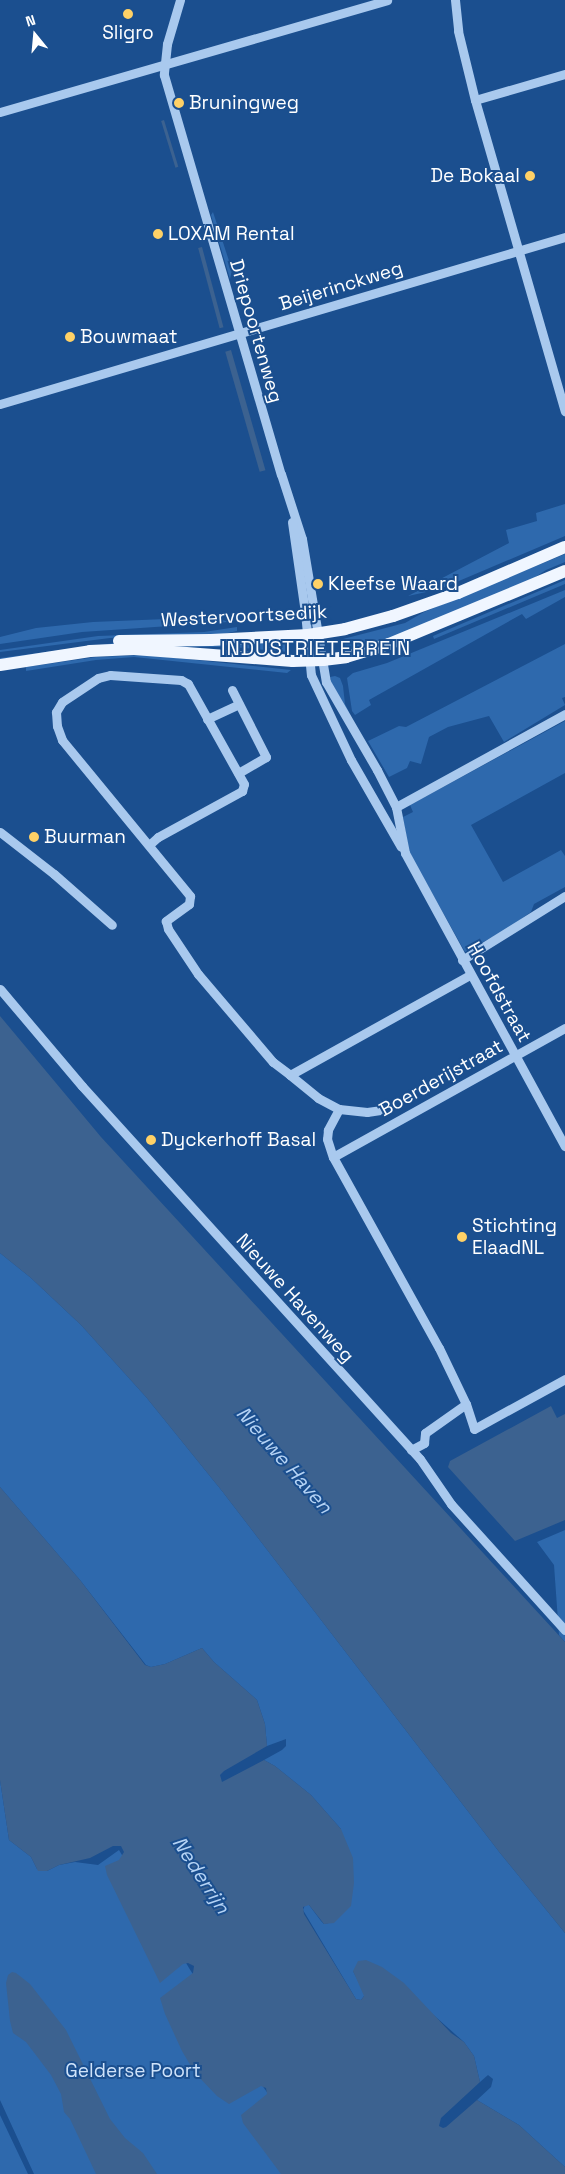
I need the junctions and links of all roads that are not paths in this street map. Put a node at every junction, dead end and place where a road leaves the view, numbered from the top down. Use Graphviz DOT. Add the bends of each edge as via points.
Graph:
graph roads {
  1 [pos="180,0"];
  2 [pos="387,0"];
  3 [pos="455,0"];
  4 [pos="164,63"];
  5 [pos="565,74"];
  6 [pos="475,100"];
  7 [pos="0,112"];
  8 [pos="565,237"];
  9 [pos="518,250"];
  10 [pos="239,333"];
  11 [pos="0,404"];
  12 [pos="565,411"];
  13 [pos="565,547"];
  14 [pos="565,571"];
  15 [pos="314,634"];
  16 [pos="0,656"];
  17 [pos="323,660"];
  18 [pos="308,661"];
  19 [pos="0,665"];
  20 [pos="232,690"];
  21 [pos="239,704"];
  22 [pos="565,714"];
  23 [pos="207,719"];
  24 [pos="354,732"];
  25 [pos="342,738"];
  26 [pos="238,773"];
  27 [pos="396,807"];
  28 [pos="0,832"];
  29 [pos="149,845"];
  30 [pos="405,853"];
  31 [pos="565,896"];
  32 [pos="112,925"];
  33 [pos="462,960"];
  34 [pos="470,975"];
  35 [pos="0,989"];
  36 [pos="565,1028"];
  37 [pos="516,1055"];
  38 [pos="290,1075"];
  39 [pos="339,1109"];
  40 [pos="382,1110"];
  41 [pos="565,1146"];
  42 [pos="333,1157"];
  43 [pos="565,1379"];
  44 [pos="466,1404"];
  45 [pos="412,1450"];
  46 [pos="565,1630"];
  1 -- 4 [label="street, Driepoortenweg"];
  2 -- 4 [label="street"];
  3 -- 6 [label="street" via="458,31"];
  4 -- 7 [label="street"];
  4 -- 10 [label="street, Driepoortenweg" via="164,75"];
  5 -- 6 [label="street"];
  6 -- 9 [label="street"];
  8 -- 9 [label="street, Beijerinckweg"];
  9 -- 10 [label="street, Beijerinckweg"];
  9 -- 12 [label="street"];
  10 -- 11 [label="street, Beijerinckweg"];
  10 -- 15 [label="street, Driepoortenweg" via="288,497"];
  13 -- 15 [label="main road, Westervoortsedijk" via="458,593 393,616"];
  14 -- 17 [label="main road, Westervoortsedijk" via="376,649"];
  15 -- 16 [label="main road, Westervoortsedijk" via="211,640 107,641"];
  15 -- 17 [label="street, Driepoortenweg"];
  15 -- 18 [label="street, Driepoortenweg"];
  17 -- 18 [label="main road, Westervoortsedijk"];
  17 -- 24 [label="street" via="326,682"];
  18 -- 19 [label="main road, Westervoortsedijk" via="134,649 90,651"];
  18 -- 25 [label="street" via="311,675"];
  20 -- 21 [label="street"];
  21 -- 23 [label="street"];
  21 -- 26 [label="street" via="266,757"];
  22 -- 27 [label="street"];
  23 -- 26 [label="street"];
  23 -- 29 [label="street" via="188,684 181,680 110,675 98,678 74,693 62,702 56,712 62,740"];
  24 -- 25 [label="street"];
  24 -- 27 [label="street, Hoofdstraat"];
  25 -- 30 [label="street, Hoofdstraat"];
  26 -- 29 [label="street" via="244,784 242,790"];
  27 -- 30 [label="street, Hoofdstraat"];
  28 -- 32 [label="street"];
  29 -- 38 [label="street" via="191,901 166,921 168,929 198,974 273,1062"];
  30 -- 33 [label="street, Hoofdstraat"];
  31 -- 33 [label="street"];
  33 -- 34 [label="street, Hoofdstraat"];
  34 -- 37 [label="street, Hoofdstraat"];
  34 -- 38 [label="street"];
  35 -- 45 [label="street, Nieuwe Havenweg" via="82,1086"];
  36 -- 37 [label="street, Boerderijstraat"];
  37 -- 41 [label="street, Hoofdstraat"];
  37 -- 42 [label="street, Boerderijstraat"];
  38 -- 39 [label="street" via="318,1098"];
  39 -- 40 [label="street"];
  39 -- 42 [label="street" via="328,1130 327,1139"];
  42 -- 44 [label="street" via="439,1348"];
  43 -- 44 [label="street" via="474,1429"];
  44 -- 45 [label="street" via="425,1433 424,1443"];
  45 -- 46 [label="street, Nieuwe Havenweg" via="434,1476 451,1504"];
}
